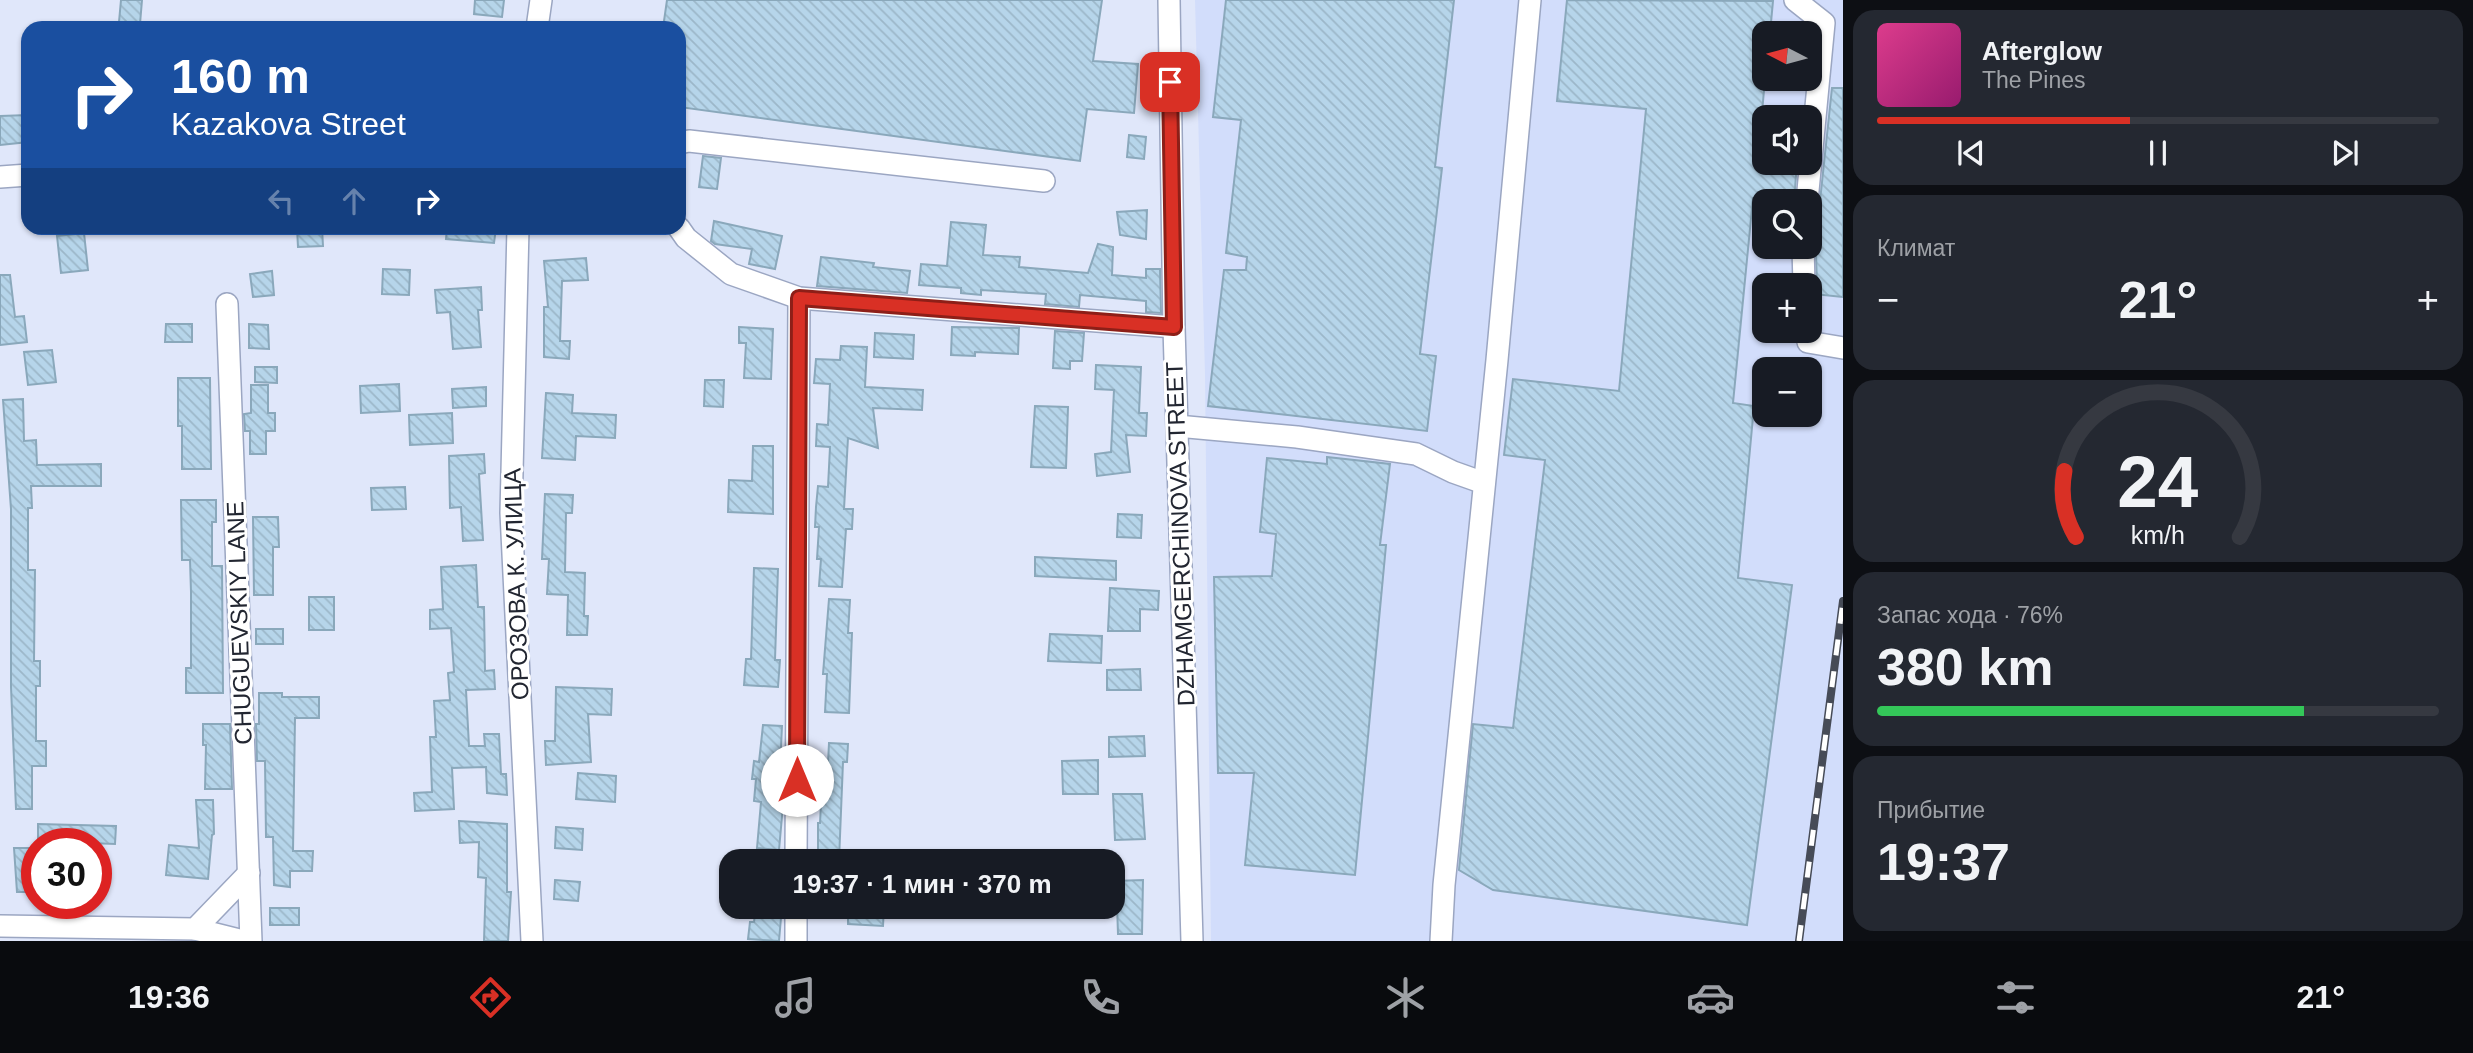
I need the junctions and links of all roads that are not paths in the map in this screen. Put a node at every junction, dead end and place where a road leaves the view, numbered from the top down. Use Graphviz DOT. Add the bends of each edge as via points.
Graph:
graph roads {
  1 [pos="541,0"];
  2 [pos="1169,0"];
  3 [pos="1530,0"];
  4 [pos="1795,0"];
  5 [pos="538,21"];
  6 [pos="686,142"];
  7 [pos="21,176"];
  8 [pos="0,177"];
  9 [pos="1044,181"];
  10 [pos="1808,189"];
  11 [pos="518,235"];
  12 [pos="684,235"];
  13 [pos="799,298"];
  14 [pos="227,304"];
  15 [pos="1174,327"];
  16 [pos="1814,343"];
  17 [pos="1843,348"];
  18 [pos="1177,426"];
  19 [pos="1485,483"];
  20 [pos="796,849"];
  21 [pos="249,873"];
  22 [pos="796,919"];
  23 [pos="0,926"];
  24 [pos="195,929"];
  25 [pos="243,941"];
  26 [pos="251,941"];
  27 [pos="532,941"];
  28 [pos="796,941"];
  29 [pos="1192,941"];
  30 [pos="1441,941"];
  1 -- 5 [label="street"];
  2 -- 15 [label="street, DZHAMGERCHINOVA STREET"];
  3 -- 19 [label="street"];
  4 -- 10 [label="street" via="1824,23"];
  6 -- 9 [label="street"];
  7 -- 8 [label="street"];
  11 -- 27 [label="street, ОРОЗОВА К. УЛИЦА" via="510,513"];
  12 -- 13 [label="street" via="731,274"];
  13 -- 15 [label="street"];
  13 -- 20 [label="street"];
  14 -- 21 [label="street, CHUGUEVSKIY LANE"];
  15 -- 18 [label="street, DZHAMGERCHINOVA STREET"];
  16 -- 17 [label="street"];
  18 -- 19 [label="street" via="1416,454"];
  18 -- 29 [label="street, DZHAMGERCHINOVA STREET"];
  19 -- 30 [label="street"];
  21 -- 24 [label="street"];
  21 -- 26 [label="street, CHUGUEVSKIY LANE"];
  22 -- 28 [label="street"];
  23 -- 24 [label="street"];
  24 -- 25 [label="street"];
}
